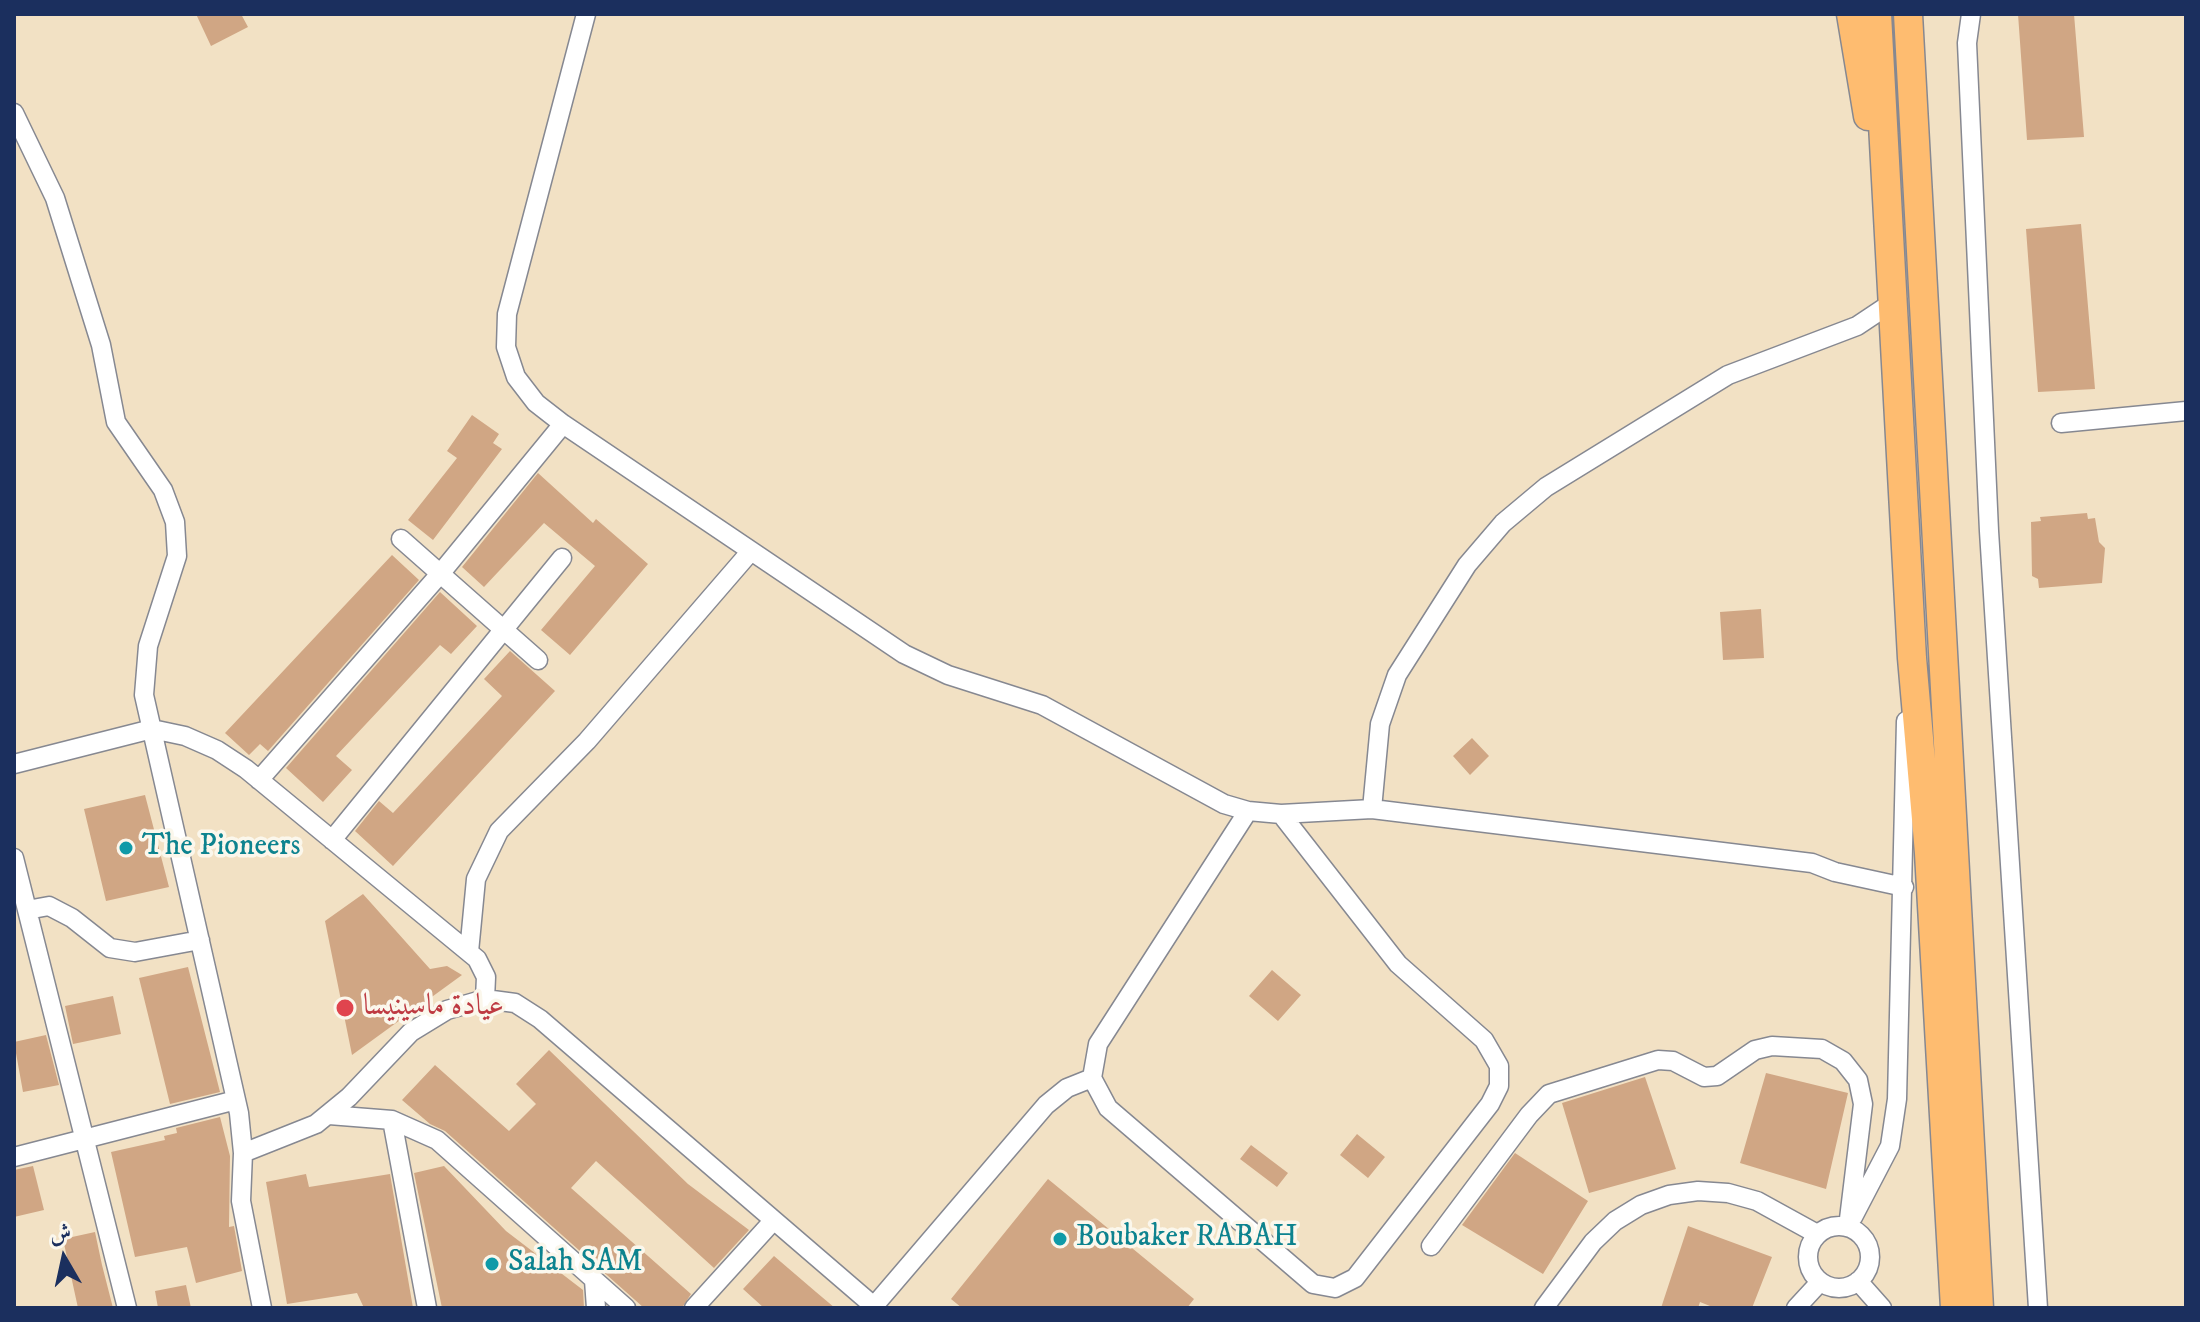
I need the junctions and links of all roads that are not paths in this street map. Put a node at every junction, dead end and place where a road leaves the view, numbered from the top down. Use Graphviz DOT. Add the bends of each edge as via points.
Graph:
graph roads {
  1 [pos="586,14"];
  2 [pos="1851,14"];
  3 [pos="1877,14"];
  4 [pos="1908,14"];
  5 [pos="1928,14"];
  6 [pos="1971,14"];
  7 [pos="1915,102"];
  8 [pos="14,113"];
  9 [pos="1890,244"];
  10 [pos="1893,302"];
  11 [pos="2186,411"];
  12 [pos="2061,423"];
  13 [pos="563,424"];
  14 [pos="401,539"];
  15 [pos="751,551"];
  16 [pos="562,558"];
  17 [pos="440,574"];
  18 [pos="502,630"];
  19 [pos="1912,658"];
  20 [pos="538,660"];
  21 [pos="152,729"];
  22 [pos="14,764"];
  23 [pos="259,780"];
  24 [pos="1372,809"];
  25 [pos="1248,811"];
  26 [pos="1281,814"];
  27 [pos="332,840"];
  28 [pos="14,858"];
  29 [pos="1904,887"];
  30 [pos="27,910"];
  31 [pos="200,940"];
  32 [pos="469,952"];
  33 [pos="485,999"];
  34 [pos="1092,1078"];
  35 [pos="236,1100"];
  36 [pos="329,1115"];
  37 [pos="392,1120"];
  38 [pos="87,1141"];
  39 [pos="243,1153"];
  40 [pos="14,1157"];
  41 [pos="773,1221"];
  42 [pos="1848,1227"];
  43 [pos="1817,1234"];
  44 [pos="1431,1246"];
  45 [pos="594,1280"];
  46 [pos="1858,1281"];
  47 [pos="1820,1282"];
  48 [pos="875,1307"];
  49 [pos="127,1308"];
  50 [pos="262,1308"];
  51 [pos="427,1308"];
  52 [pos="596,1308"];
  53 [pos="626,1308"];
  54 [pos="694,1308"];
  55 [pos="1544,1308"];
  56 [pos="1796,1308"];
  57 [pos="1882,1308"];
  58 [pos="1955,1308"];
  59 [pos="1979,1308"];
  60 [pos="2038,1308"];
  1 -- 13 [label="street" via="505,331 510,362 525,391"];
  2 -- 9 [label="highway"];
  3 -- 9 [label="highway"];
  4 -- 7 [label="highway"];
  5 -- 7 [label="highway"];
  6 -- 60 [label="street" via="1967,43 1989,531"];
  7 -- 59 [label="highway"];
  8 -- 21 [label="street" via="55,198 101,345 116,422 163,490 175,522 174,573 144,662"];
  9 -- 10 [label="highway"];
  10 -- 19 [label="highway"];
  10 -- 24 [label="street" via="1857,326 1748,366 1705,388 1546,487 1503,523 1467,565 1397,675 1380,724"];
  11 -- 12 [label="street"];
  13 -- 15 [label="street"];
  13 -- 17 [label="street"];
  14 -- 17 [label="street"];
  15 -- 25 [label="street" via="904,654 948,675 1042,705 1224,804"];
  15 -- 32 [label="street" via="597,730 499,831 476,879"];
  16 -- 18 [label="street"];
  17 -- 18 [label="street"];
  17 -- 23 [label="street"];
  18 -- 20 [label="street"];
  18 -- 27 [label="street"];
  19 -- 29 [label="street" via="1901,842"];
  19 -- 58 [label="highway" via="1929,853"];
  21 -- 22 [label="street"];
  21 -- 23 [label="street" via="202,742"];
  21 -- 31 [label="street"];
  23 -- 27 [label="street"];
  24 -- 26 [label="street"];
  24 -- 29 [label="street" via="1812,863"];
  25 -- 26 [label="street"];
  25 -- 34 [label="street" via="1098,1044"];
  26 -- 34 [label="street" via="1398,964 1491,1048 1500,1076 1490,1104 1355,1278 1328,1288 1313,1284 1108,1108"];
  27 -- 32 [label="street"];
  28 -- 30 [label="street"];
  29 -- 42 [label="street" via="1901,1045 1890,1146"];
  30 -- 31 [label="street" via="49,906 110,948 135,952"];
  30 -- 38 [label="street"];
  31 -- 35 [label="street"];
  32 -- 33 [label="street" via="486,977"];
  33 -- 36 [label="street" via="465,1002 411,1032"];
  33 -- 41 [label="street" via="515,1003 540,1019"];
  34 -- 48 [label="street" via="1067,1088 1046,1105"];
  35 -- 38 [label="street"];
  35 -- 39 [label="street"];
  36 -- 37 [label="street"];
  36 -- 39 [label="street" via="301,1132"];
  37 -- 45 [label="street" via="437,1140"];
  37 -- 51 [label="street"];
  38 -- 40 [label="street"];
  38 -- 49 [label="street"];
  39 -- 50 [label="street" via="241,1201"];
  41 -- 48 [label="street"];
  41 -- 54 [label="street"];
  42 -- 43 [label="street"];
  42 -- 44 [label="street" via="1863,1104 1858,1080 1843,1061 1822,1049 1772,1046 1755,1050 1717,1076 1704,1077 1673,1061 1658,1060 1549,1094"];
  42 -- 46 [label="street" via="1869,1248 1867,1270"];
  43 -- 47 [label="street" via="1808,1263"];
  43 -- 55 [label="street" via="1757,1201 1728,1193 1669,1195 1615,1221"];
  45 -- 52 [label="street"];
  45 -- 53 [label="street"];
  46 -- 47 [label="street" via="1839,1288"];
  46 -- 57 [label="street"];
  47 -- 56 [label="street"];
}
